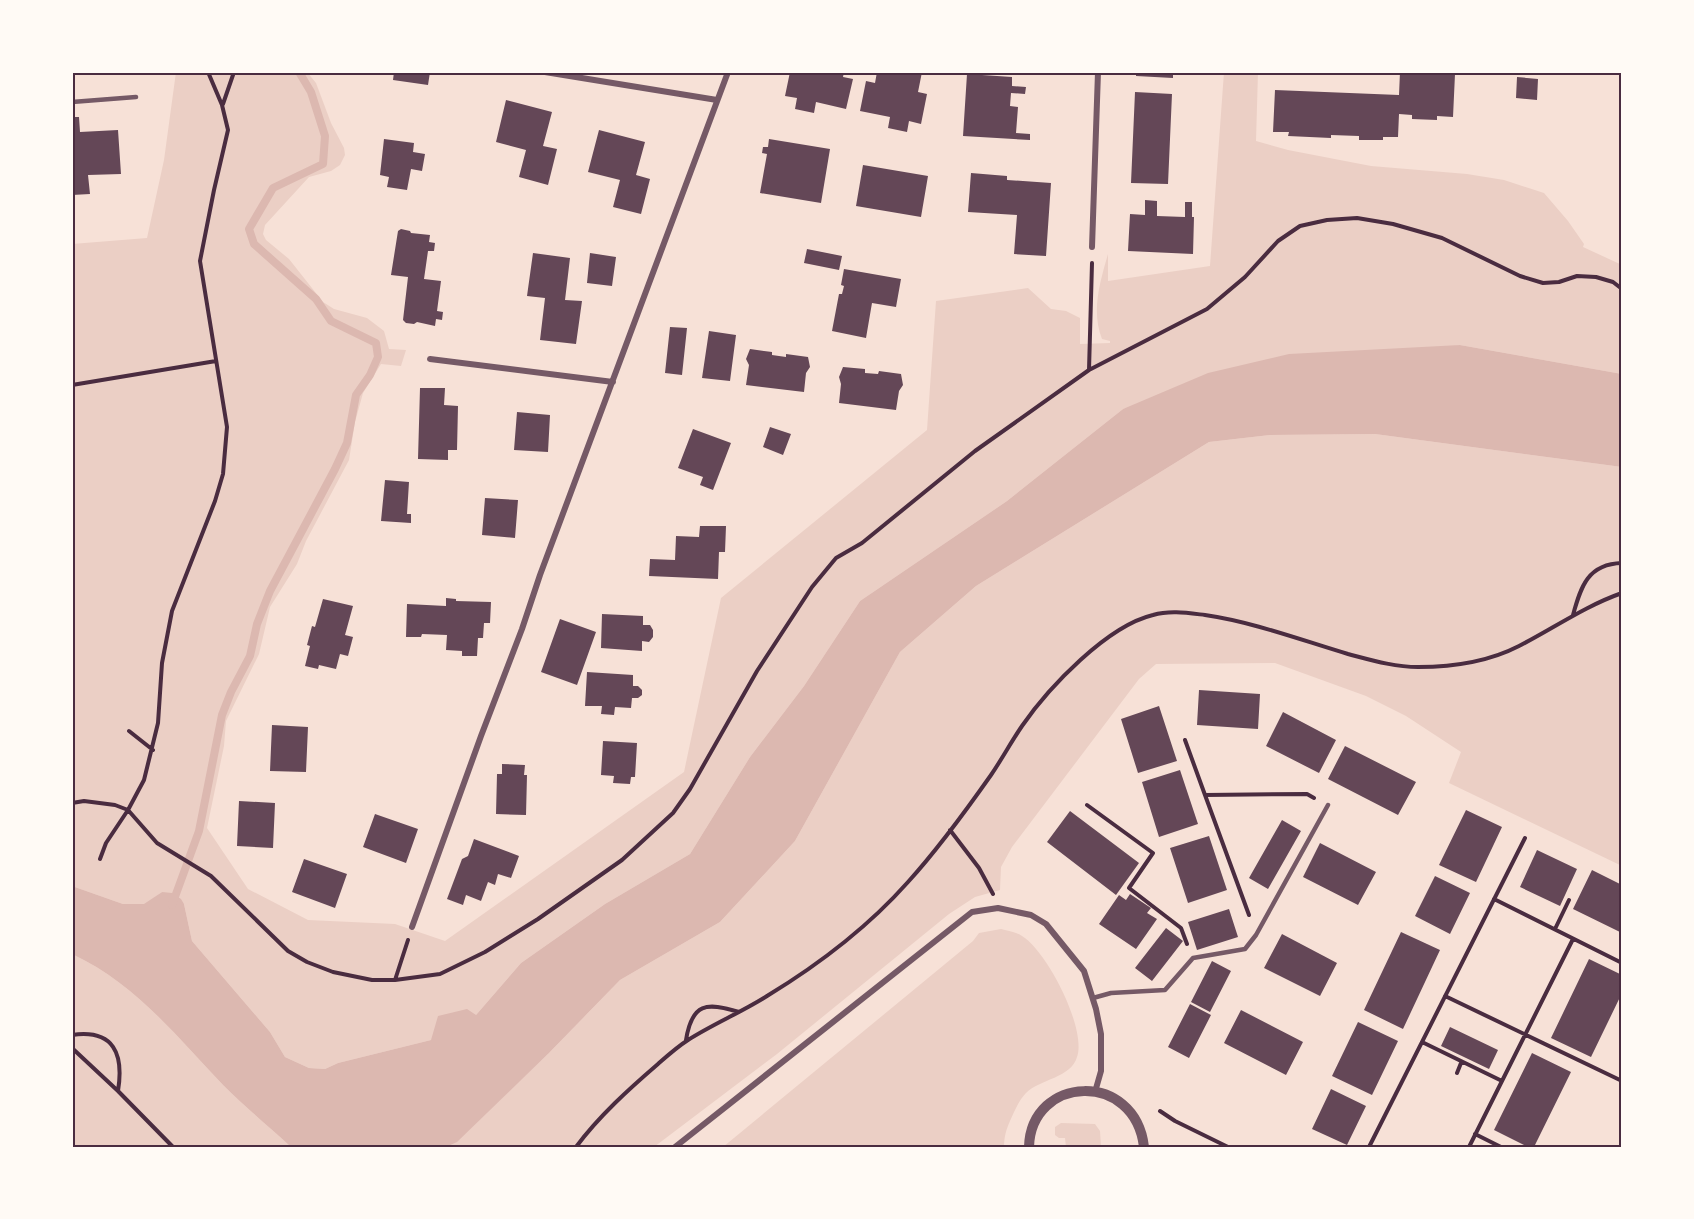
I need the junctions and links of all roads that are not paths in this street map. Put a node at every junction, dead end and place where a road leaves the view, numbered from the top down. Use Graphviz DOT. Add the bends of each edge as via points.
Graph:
graph roads {
  1 [pos="545,72"];
  2 [pos="728,72"];
  3 [pos="1098,72"];
  4 [pos="136,97"];
  5 [pos="717,100"];
  6 [pos="72,102"];
  7 [pos="1092,247"];
  8 [pos="430,359"];
  9 [pos="613,382"];
  10 [pos="1328,806"];
  11 [pos="412,927"];
  12 [pos="1093,998"];
  13 [pos="1095,1092"];
  14 [pos="675,1147"];
  15 [pos="1029,1147"];
  16 [pos="1144,1147"];
  1 -- 5 [label="street"];
  2 -- 5 [label="street"];
  3 -- 7 [label="street"];
  4 -- 6 [label="lane"];
  5 -- 9 [label="street"];
  8 -- 9 [label="street"];
  9 -- 11 [label="street"];
  10 -- 12 [label="lane" via="1257,935 1245,949 1193,958 1165,990 1110,993"];
  12 -- 13 [label="street" via="1102,1059"];
  12 -- 14 [label="street" via="1084,971 1046,924 1031,915 998,908 972,912"];
  13 -- 15 [label="street" via="1072,1092 1052,1102 1036,1119"];
  13 -- 16 [label="street" via="1116,1099 1133,1114 1143,1134"];
}
